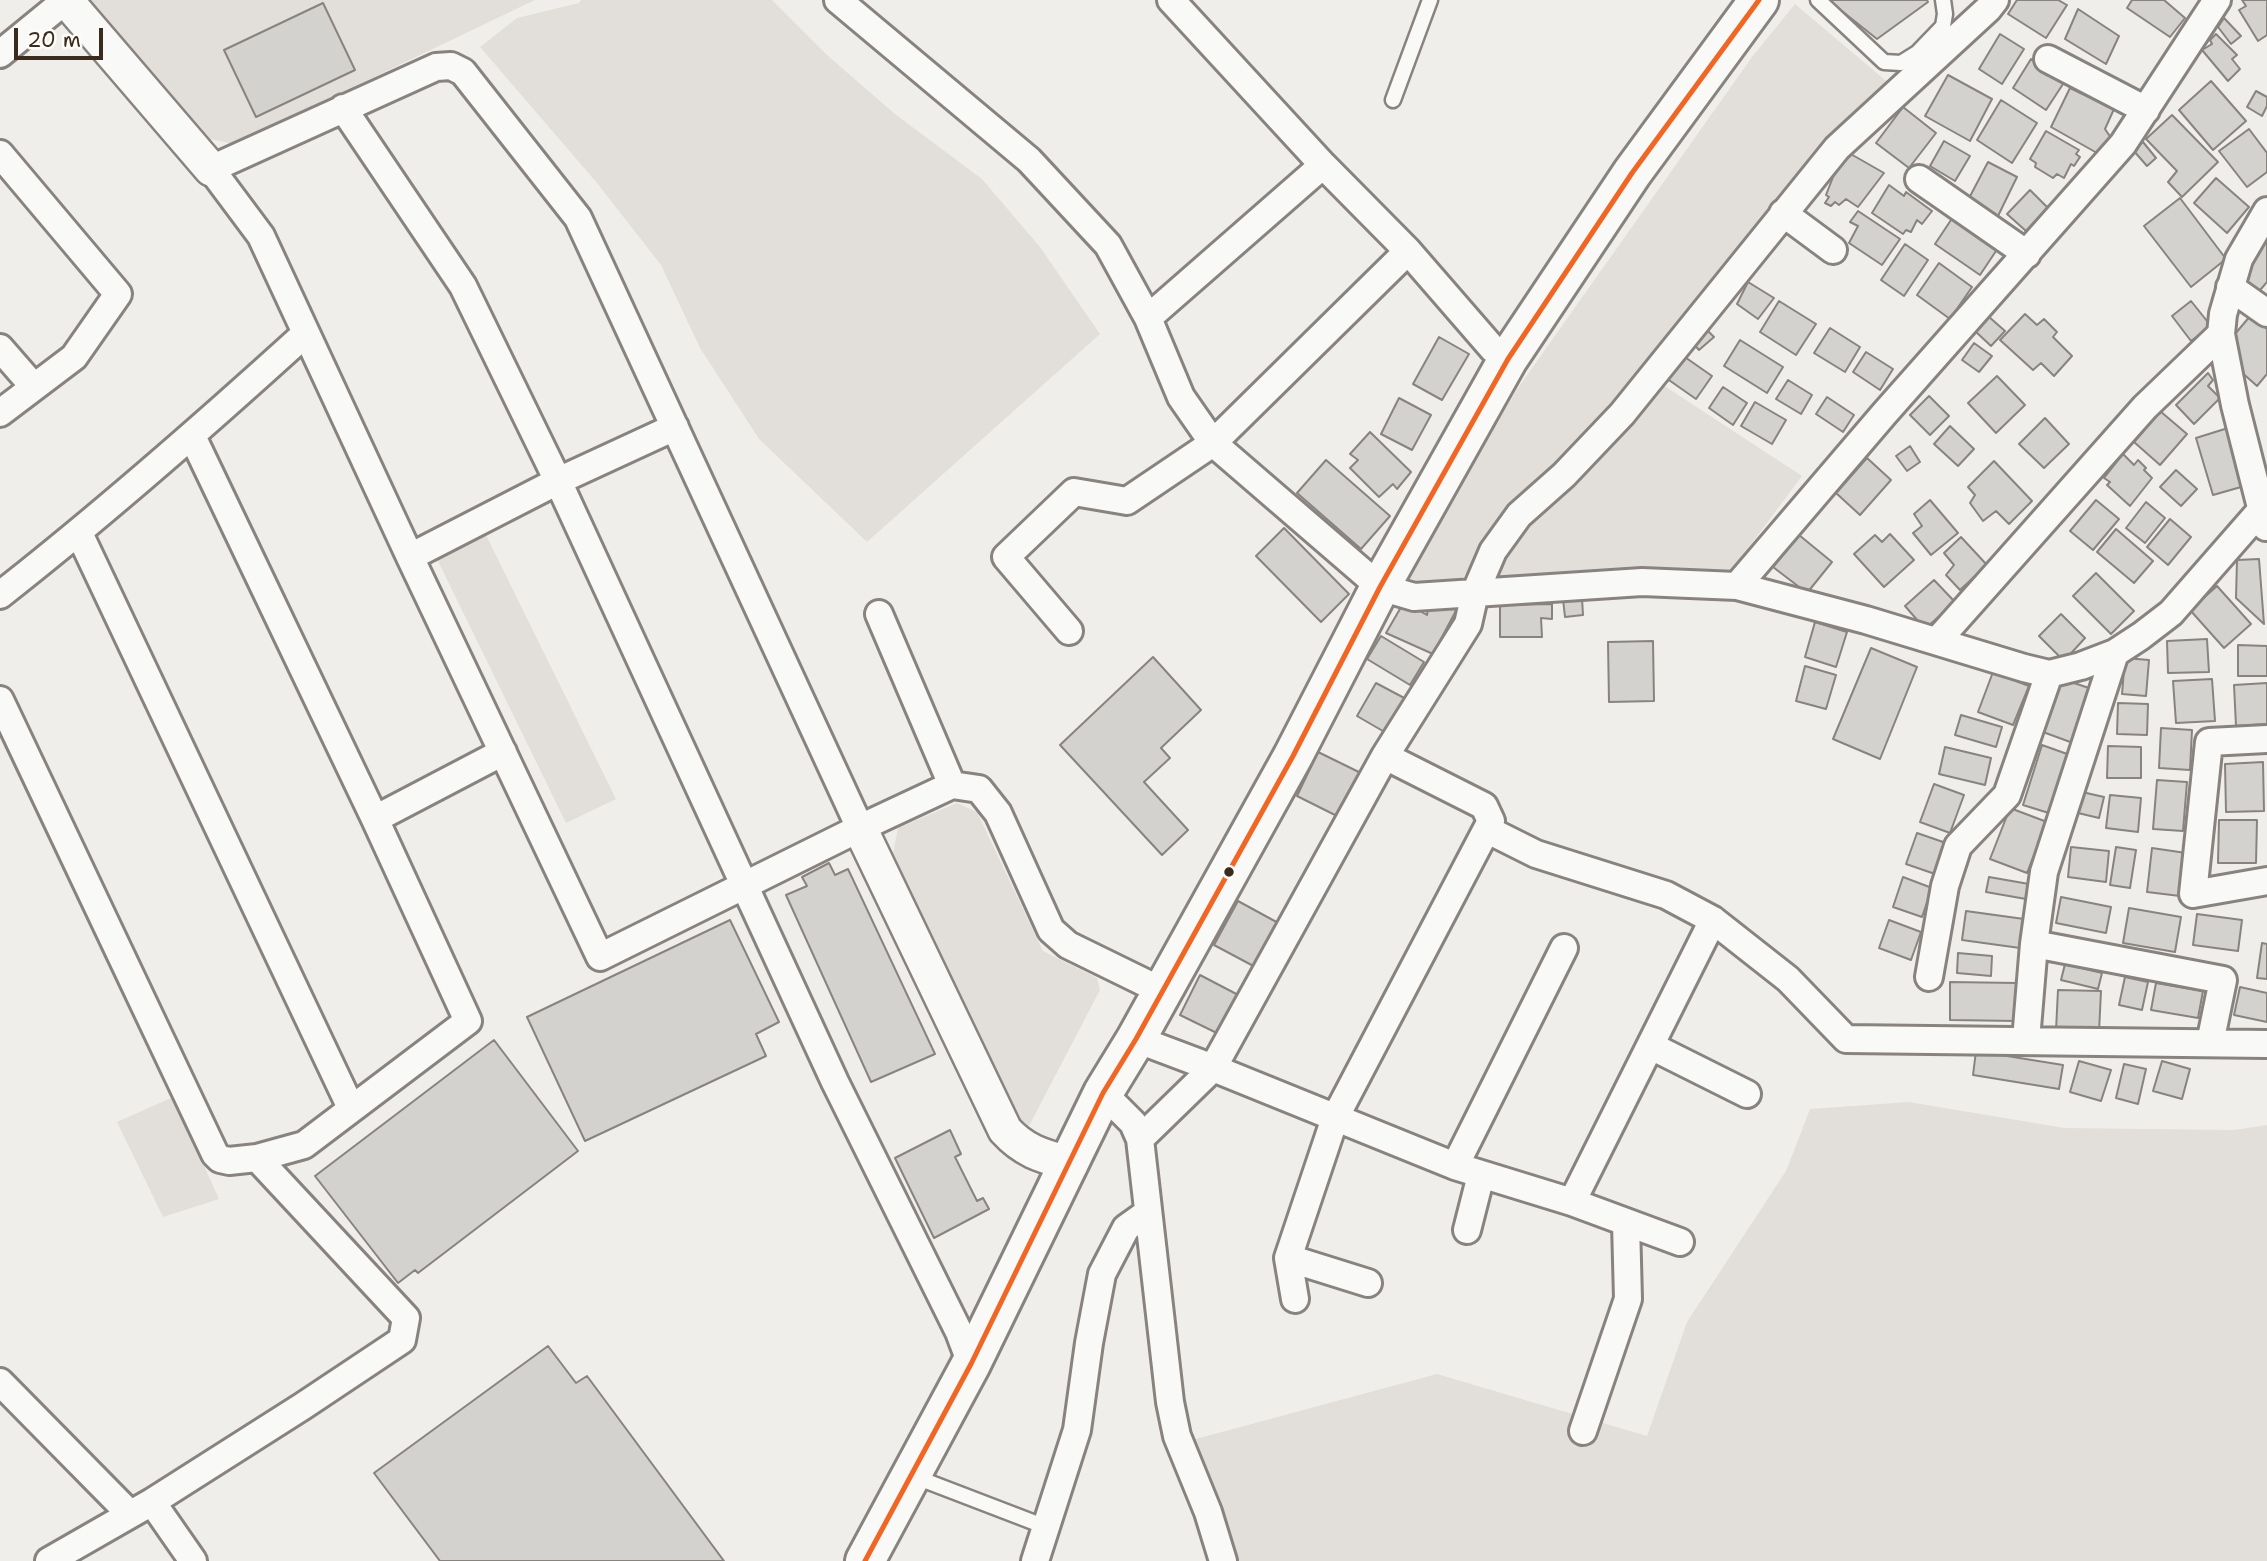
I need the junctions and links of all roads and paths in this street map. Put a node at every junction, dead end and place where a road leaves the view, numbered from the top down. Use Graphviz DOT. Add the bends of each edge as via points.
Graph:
graph roads {
  1 [pos="66,0"];
  2 [pos="838,0"];
  3 [pos="1171,0"];
  4 [pos="1430,0"];
  5 [pos="1759,0"];
  6 [pos="1818,0"];
  7 [pos="1943,0"];
  8 [pos="1995,0"];
  9 [pos="2217,0"];
  10 [pos="0,54"];
  11 [pos="2049,59"];
  12 [pos="1393,100"];
  13 [pos="343,108"];
  14 [pos="2146,110"];
  15 [pos="0,154"];
  16 [pos="1323,165"];
  17 [pos="211,169"];
  18 [pos="1919,179"];
  19 [pos="2267,212"];
  20 [pos="1783,213"];
  21 [pos="1833,250"];
  22 [pos="1408,251"];
  23 [pos="2027,254"];
  24 [pos="2230,288"];
  25 [pos="2267,313"];
  26 [pos="1148,318"];
  27 [pos="306,333"];
  28 [pos="2221,334"];
  29 [pos="0,348"];
  30 [pos="1508,359"];
  31 [pos="34,387"];
  32 [pos="0,413"];
  33 [pos="675,427"];
  34 [pos="192,436"];
  35 [pos="1213,443"];
  36 [pos="558,481"];
  37 [pos="2265,519"];
  38 [pos="79,533"];
  39 [pos="410,557"];
  40 [pos="1737,586"];
  41 [pos="1380,587"];
  42 [pos="1475,593"];
  43 [pos="0,594"];
  44 [pos="879,614"];
  45 [pos="1069,631"];
  46 [pos="1937,641"];
  47 [pos="2115,653"];
  48 [pos="2049,674"];
  49 [pos="0,700"];
  50 [pos="2267,739"];
  51 [pos="503,752"];
  52 [pos="1385,756"];
  53 [pos="952,785"];
  54 [pos="376,819"];
  55 [pos="860,828"];
  56 [pos="1488,830"];
  57 [pos="2267,881"];
  58 [pos="745,886"];
  59 [pos="1713,920"];
  60 [pos="2034,944"];
  61 [pos="1564,947"];
  62 [pos="1929,978"];
  63 [pos="1162,991"];
  64 [pos="1136,1039"];
  65 [pos="2026,1040"];
  66 [pos="2210,1042"];
  67 [pos="2267,1044"];
  68 [pos="1651,1046"];
  69 [pos="1213,1068"];
  70 [pos="1104,1093"];
  71 [pos="1747,1094"];
  72 [pos="351,1108"];
  73 [pos="1335,1118"];
  74 [pos="1140,1139"];
  75 [pos="257,1158"];
  76 [pos="1071,1164"];
  77 [pos="1455,1166"];
  78 [pos="1481,1175"];
  79 [pos="1572,1202"];
  80 [pos="1147,1213"];
  81 [pos="1626,1223"];
  82 [pos="1467,1230"];
  83 [pos="1680,1242"];
  84 [pos="1288,1258"];
  85 [pos="1368,1283"];
  86 [pos="1295,1299"];
  87 [pos="971,1364"];
  88 [pos="0,1382"];
  89 [pos="1583,1431"];
  90 [pos="912,1476"];
  91 [pos="141,1508"];
  92 [pos="1046,1527"];
  93 [pos="49,1561"];
  94 [pos="193,1561"];
  95 [pos="865,1561"];
  96 [pos="1035,1561"];
  97 [pos="1223,1561"];
  1 -- 10 [label="street"];
  1 -- 17 [label="street"];
  2 -- 26 [label="street" via="1029,160 1108,244"];
  3 -- 16 [label="street"];
  4 -- 12 [label="lane"];
  5 -- 30 [label="main road" via="1632,173"];
  6 -- 7 [label="lane" via="1884,62 1901,63 1943,26"];
  8 -- 20 [label="street" via="1838,148"];
  9 -- 14 [label="street"];
  11 -- 14 [label="street"];
  13 -- 17 [label="street"];
  13 -- 33 [label="street" via="436,67 452,66 463,72 579,218"];
  13 -- 36 [label="street" via="463,286"];
  14 -- 23 [label="street" via="2123,145"];
  15 -- 31 [label="street" via="118,294 74,357"];
  16 -- 22 [label="street"];
  16 -- 26 [label="street"];
  17 -- 27 [label="street" via="261,236"];
  18 -- 23 [label="street"];
  19 -- 24 [label="street" via="2239,259"];
  20 -- 21 [label="street"];
  20 -- 42 [label="street" via="1622,414 1519,515 1493,551"];
  22 -- 30 [label="street" via="1493,349"];
  22 -- 35 [label="street"];
  23 -- 40 [label="street"];
  24 -- 25 [label="street"];
  24 -- 28 [label="street"];
  26 -- 35 [label="street" via="1181,397"];
  27 -- 34 [label="street"];
  27 -- 39 [label="street"];
  28 -- 37 [label="street"];
  28 -- 46 [label="street" via="2145,408"];
  29 -- 31 [label="street"];
  30 -- 41 [label="main road"];
  31 -- 32 [label="street"];
  33 -- 36 [label="street"];
  33 -- 55 [label="street"];
  34 -- 38 [label="street"];
  34 -- 54 [label="street"];
  35 -- 41 [label="street"];
  35 -- 45 [label="street" via="1127,501 1074,492 1006,557"];
  36 -- 39 [label="street"];
  36 -- 58 [label="street"];
  37 -- 47 [label="street" via="2171,613"];
  38 -- 43 [label="street"];
  38 -- 72 [label="street"];
  39 -- 51 [label="street"];
  40 -- 42 [label="street" via="1642,582"];
  40 -- 46 [label="street"];
  41 -- 42 [label="street" via="1414,597"];
  41 -- 63 [label="main road" via="1293,756"];
  42 -- 52 [label="street" via="1468,624"];
  44 -- 53 [label="street"];
  46 -- 48 [label="street"];
  47 -- 48 [label="street"];
  47 -- 60 [label="street" via="2044,872"];
  48 -- 62 [label="street" via="2007,796 1958,846 1945,886"];
  49 -- 75 [label="street" via="215,1154 229,1161"];
  50 -- 57 [label="street" via="2209,742 2193,894"];
  51 -- 54 [label="street"];
  51 -- 58 [label="street" via="600,957"];
  52 -- 56 [label="street" via="1484,806 1491,821"];
  52 -- 69 [label="street"];
  53 -- 55 [label="street"];
  53 -- 63 [label="street" via="979,789 998,813 1051,930 1068,945"];
  54 -- 72 [label="street" via="468,1021"];
  55 -- 58 [label="street"];
  55 -- 76 [label="street" via="1005,1129 1018,1144 1036,1154"];
  56 -- 59 [label="street" via="1536,854 1666,894"];
  56 -- 73 [label="street"];
  58 -- 87 [label="street" via="835,1082 960,1332"];
  59 -- 65 [label="street" via="1788,979 1846,1039"];
  59 -- 68 [label="street"];
  60 -- 65 [label="street"];
  60 -- 66 [label="street" via="2223,980"];
  61 -- 77 [label="street"];
  63 -- 64 [label="main road"];
  64 -- 69 [label="street"];
  64 -- 70 [label="main road"];
  65 -- 66 [label="street"];
  66 -- 67 [label="street"];
  68 -- 71 [label="street"];
  68 -- 79 [label="street"];
  69 -- 73 [label="street"];
  69 -- 74 [label="street"];
  70 -- 74 [label="street" via="1133,1124"];
  70 -- 76 [label="main road"];
  72 -- 75 [label="street" via="304,1145"];
  73 -- 77 [label="street"];
  73 -- 84 [label="street"];
  74 -- 80 [label="street"];
  75 -- 91 [label="street" via="406,1318 402,1340"];
  76 -- 87 [label="main road"];
  77 -- 78 [label="street"];
  78 -- 79 [label="street"];
  78 -- 82 [label="street"];
  79 -- 81 [label="street"];
  80 -- 92 [label="street" via="1126,1228 1102,1274 1077,1430"];
  80 -- 97 [label="street" via="1177,1436"];
  81 -- 83 [label="street"];
  81 -- 89 [label="street" via="1628,1299"];
  84 -- 85 [label="street"];
  84 -- 86 [label="street"];
  87 -- 90 [label="main road"];
  88 -- 91 [label="street"];
  90 -- 92 [label="lane"];
  90 -- 95 [label="main road"];
  91 -- 93 [label="street"];
  91 -- 94 [label="street"];
  92 -- 96 [label="street"];
}
